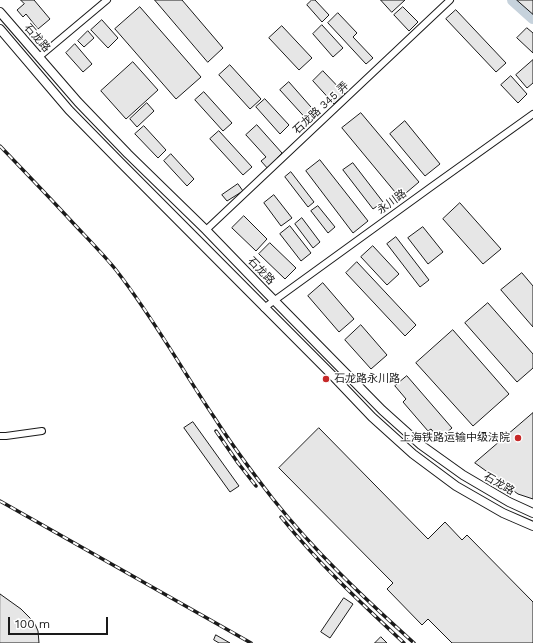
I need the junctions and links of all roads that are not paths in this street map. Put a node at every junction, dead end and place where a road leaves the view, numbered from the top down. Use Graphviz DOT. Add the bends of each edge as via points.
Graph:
graph roads {
  1 [pos="107,0"];
  2 [pos="450,0"];
  3 [pos="0,12"];
  4 [pos="0,29"];
  5 [pos="39,57"];
  6 [pos="533,114"];
  7 [pos="206,230"];
  8 [pos="274,300"];
  9 [pos="264,308"];
  10 [pos="42,431"];
  11 [pos="0,436"];
  12 [pos="533,513"];
  13 [pos="533,526"];
  1 -- 5 [label="street"];
  2 -- 7 [label="street, 石龙路 345 弄"];
  3 -- 5 [label="main road, 石龙路"];
  4 -- 9 [label="main road, 石龙路" via="69,110"];
  5 -- 7 [label="main road, 石龙路" via="128,154"];
  6 -- 8 [label="street, 永川路"];
  7 -- 8 [label="main road, 石龙路"];
  8 -- 9 [label="street, 永川路"];
  8 -- 12 [label="main road, 石龙路" via="382,410 421,445 463,476"];
  9 -- 13 [label="main road, 石龙路" via="372,417 413,454 456,486"];
  10 -- 11 [label="street"];
}
